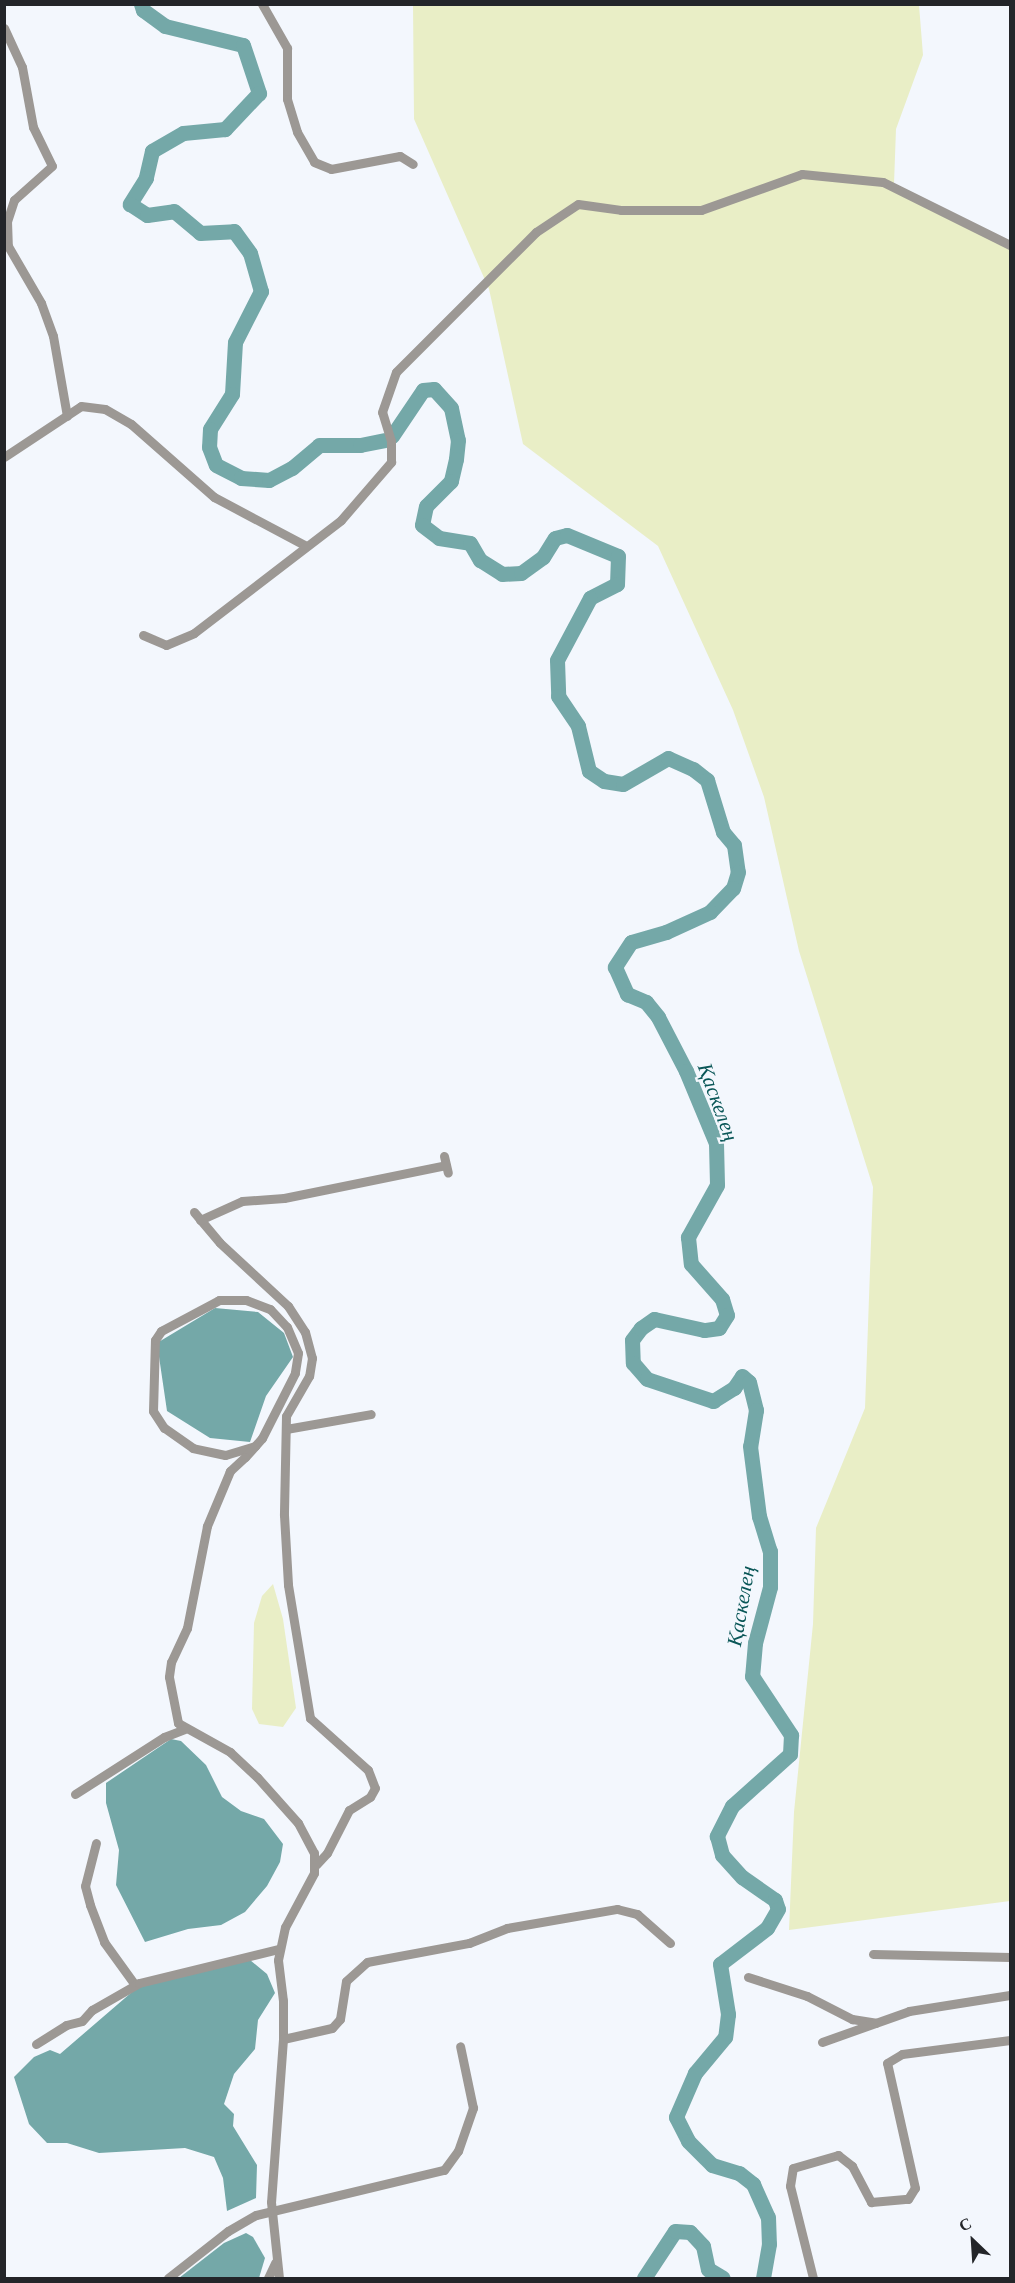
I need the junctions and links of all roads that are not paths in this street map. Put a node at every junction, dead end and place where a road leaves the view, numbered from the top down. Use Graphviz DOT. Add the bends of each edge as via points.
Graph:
graph roads {
  1 [pos="262,4"];
  2 [pos="4,28"];
  3 [pos="413,164"];
  4 [pos="1011,245"];
  5 [pos="67,416"];
  6 [pos="4,456"];
  7 [pos="306,546"];
  8 [pos="143,635"];
  9 [pos="446,1165"];
  10 [pos="371,1414"];
  11 [pos="286,1429"];
  12 [pos="255,1446"];
  13 [pos="212,1454"];
  14 [pos="230,1471"];
  15 [pos="185,1729"];
  16 [pos="75,1794"];
  17 [pos="96,1843"];
  18 [pos="316,1865"];
  19 [pos="670,1943"];
  20 [pos="278,1949"];
  21 [pos="873,1954"];
  22 [pos="1011,1957"];
  23 [pos="748,1977"];
  24 [pos="135,1985"];
  25 [pos="1011,1995"];
  26 [pos="878,2023"];
  27 [pos="283,2039"];
  28 [pos="1011,2040"];
  29 [pos="822,2042"];
  30 [pos="36,2044"];
  31 [pos="460,2046"];
  32 [pos="272,2211"];
  33 [pos="275,2263"];
  34 [pos="168,2278"];
  35 [pos="268,2278"];
  36 [pos="279,2278"];
  37 [pos="813,2278"];
  1 -- 3 [label="street" via="287,48 287,99 297,132 314,162 331,169 400,156"];
  2 -- 5 [label="street" via="22,68 33,127 52,166 14,200 7,221 8,246 41,303 53,336"];
  4 -- 7 [label="street" via="883,182 802,174 701,210 621,210 578,204 536,232 396,372 383,401 382,420 393,455 386,469 341,520"];
  5 -- 6 [label="street"];
  5 -- 7 [label="street" via="81,406 116,414 214,497"];
  7 -- 8 [label="street" via="194,633 166,645"];
  9 -- 11 [label="street" via="284,1198 242,1201 197,1216 288,1306 304,1332 312,1363 305,1385 289,1408"];
  10 -- 11 [label="street"];
  11 -- 18 [label="street" via="286,1566 308,1711 312,1722 368,1770 375,1788 370,1797 349,1810 327,1853"];
  12 -- 13 [label="street" via="239,1454"];
  12 -- 13 [label="street" via="296,1373 296,1344 280,1318 259,1303 219,1300 161,1331 154,1340 153,1358 156,1419 185,1445"];
  12 -- 14 [label="street"];
  13 -- 14 [label="street"];
  14 -- 15 [label="street" via="203,1540 188,1628 171,1662 174,1715"];
  15 -- 16 [label="street" via="164,1737"];
  15 -- 18 [label="street" via="230,1752 283,1803 309,1841"];
  17 -- 24 [label="street" via="85,1886 90,1905 104,1942"];
  18 -- 20 [label="street"];
  19 -- 27 [label="street" via="638,1914 617,1909 507,1929 469,1943 367,1962 346,1981 340,2019 332,2028"];
  20 -- 24 [label="street"];
  20 -- 27 [label="street"];
  21 -- 22 [label="street"];
  23 -- 26 [label="street" via="807,1996 852,2019"];
  24 -- 30 [label="street"];
  25 -- 26 [label="street" via="909,2011"];
  26 -- 29 [label="street"];
  27 -- 32 [label="street"];
  28 -- 37 [label="street" via="902,2054 887,2063 914,2184 915,2192 908,2199 871,2202 852,2166 838,2155 793,2168 790,2186"];
  31 -- 32 [label="street" via="472,2108 452,2163 433,2175 400,2178"];
  32 -- 33 [label="street"];
  32 -- 34 [label="street" via="228,2231"];
  33 -- 35 [label="street"];
  33 -- 36 [label="street"];
}
